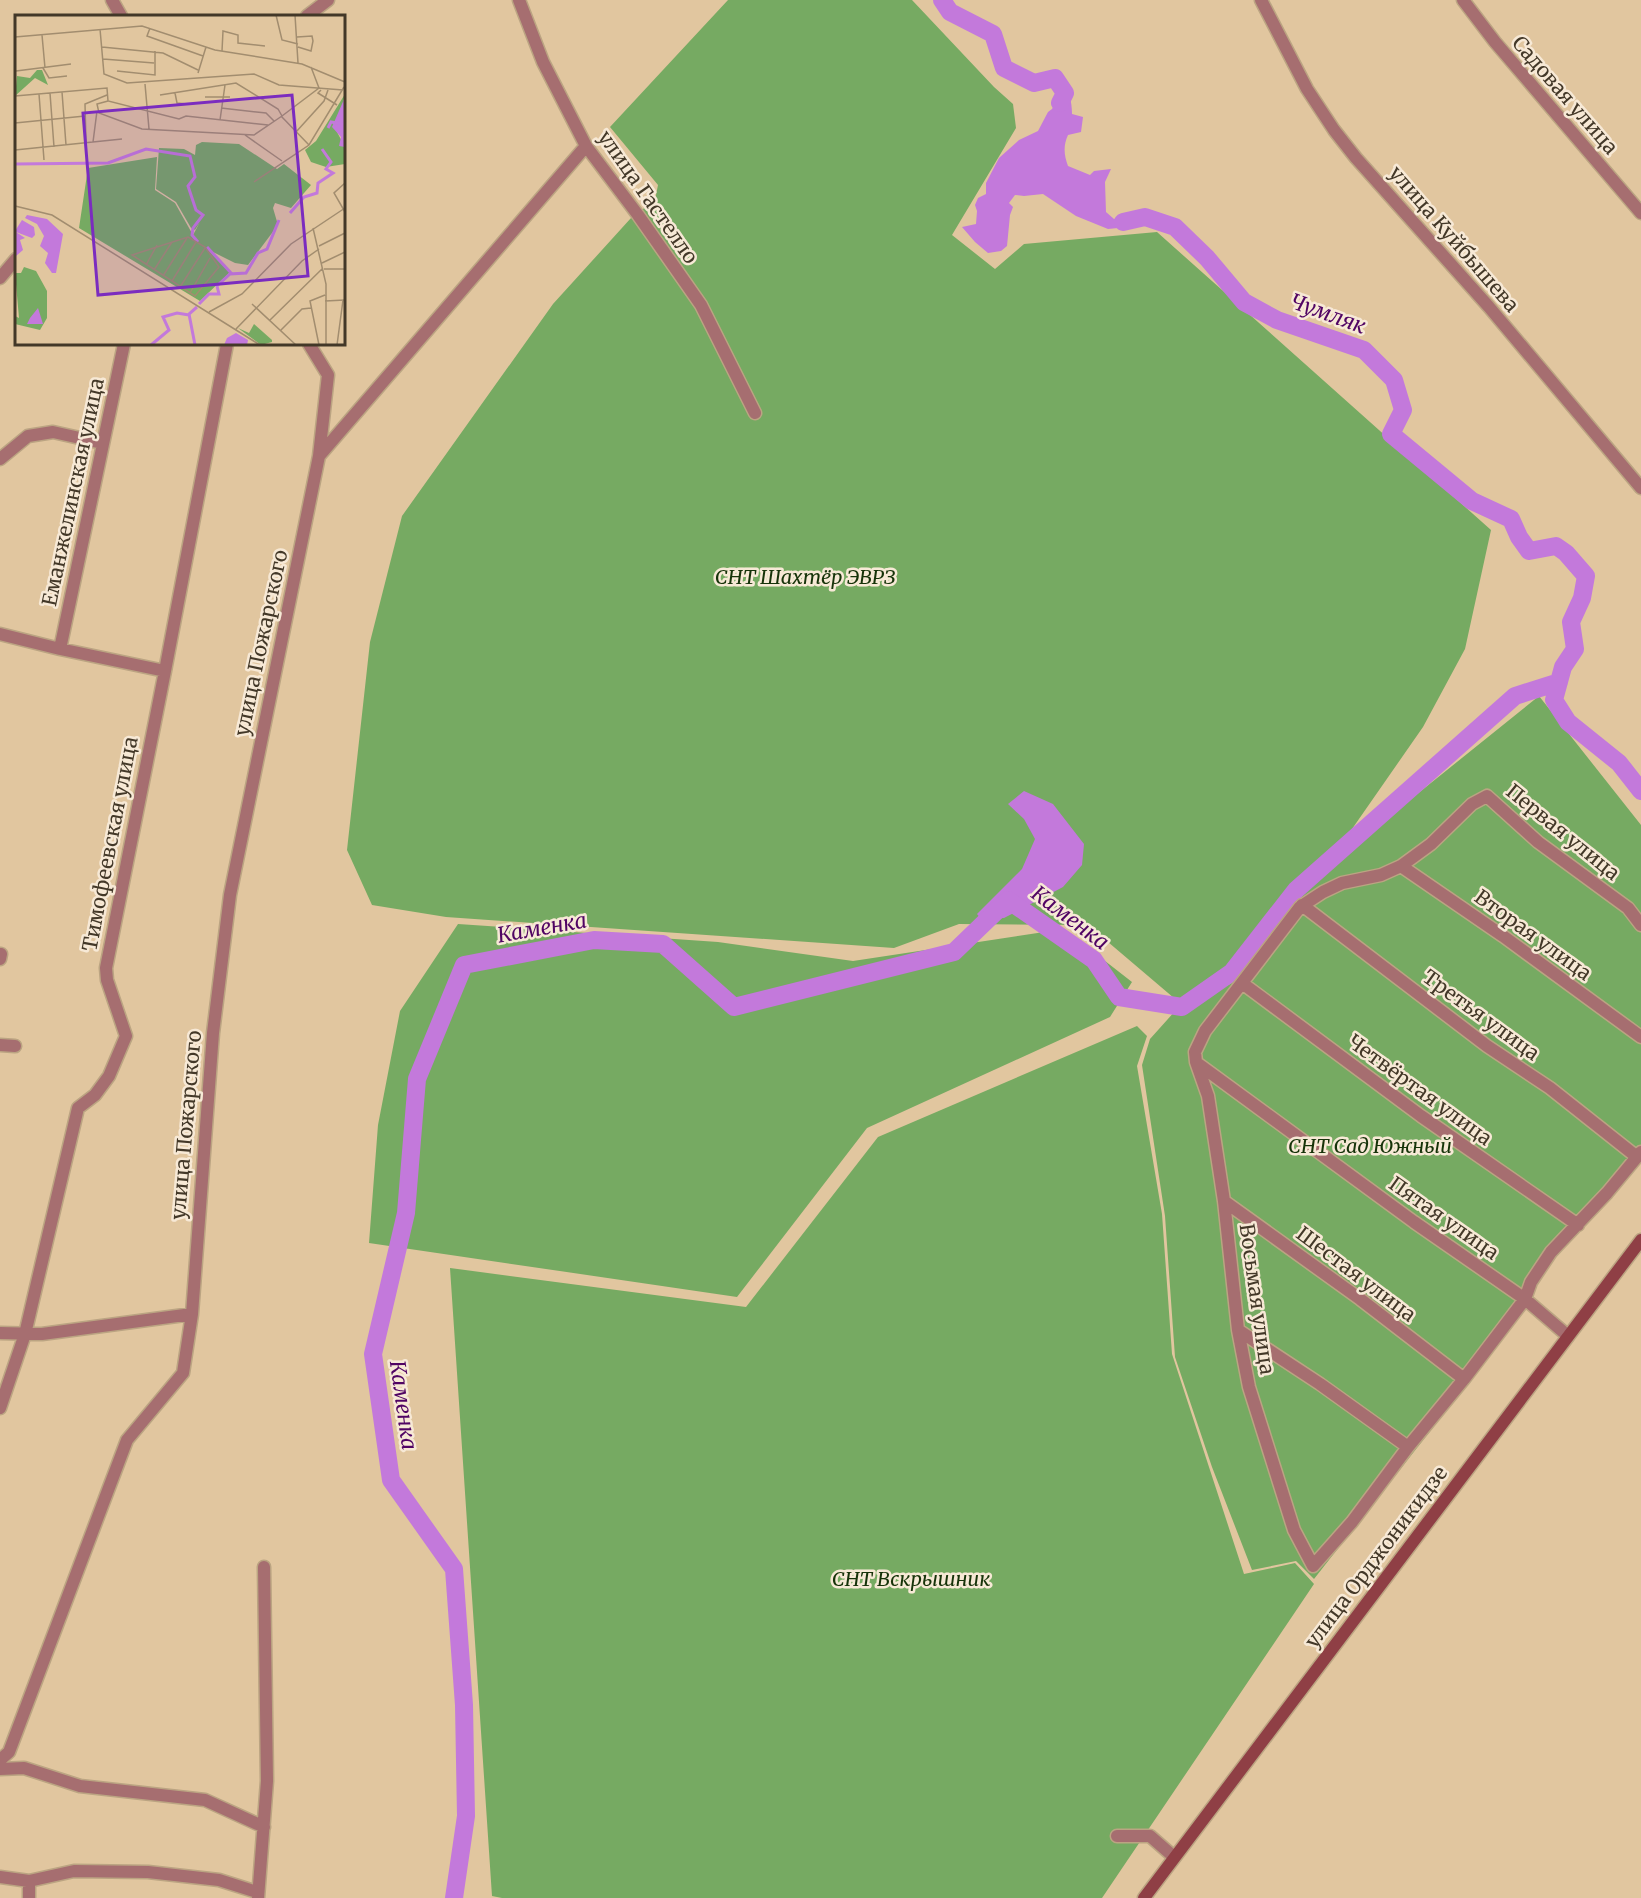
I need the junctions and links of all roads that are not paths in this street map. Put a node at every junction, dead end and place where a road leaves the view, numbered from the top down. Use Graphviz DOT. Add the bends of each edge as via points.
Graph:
graph roads {
  1 [pos="112,0"];
  2 [pos="328,0"];
  3 [pos="519,0"];
  4 [pos="1262,0"];
  5 [pos="1463,0"];
  6 [pos="120,15"];
  7 [pos="308,15"];
  8 [pos="586,146"];
  9 [pos="1641,213"];
  10 [pos="15,260"];
  11 [pos="0,278"];
  12 [pos="124,345"];
  13 [pos="227,345"];
  14 [pos="310,345"];
  15 [pos="755,413"];
  16 [pos="102,444"];
  17 [pos="319,456"];
  18 [pos="0,459"];
  19 [pos="1641,488"];
  20 [pos="0,634"];
  21 [pos="60,649"];
  22 [pos="165,671"];
  23 [pos="1401,866"];
  24 [pos="1302,905"];
  25 [pos="1641,925"];
  26 [pos="1242,983"];
  27 [pos="1641,1037"];
  28 [pos="0,1045"];
  29 [pos="15,1046"];
  30 [pos="1196,1062"];
  31 [pos="1639,1154"];
  32 [pos="1224,1201"];
  33 [pos="1578,1225"];
  34 [pos="1641,1240"];
  35 [pos="1525,1299"];
  36 [pos="192,1314"];
  37 [pos="1238,1330"];
  38 [pos="0,1334"];
  39 [pos="25,1334"];
  40 [pos="1568,1336"];
  41 [pos="1464,1379"];
  42 [pos="0,1408"];
  43 [pos="1408,1447"];
  44 [pos="264,1567"];
  45 [pos="0,1760"];
  46 [pos="0,1769"];
  47 [pos="264,1827"];
  48 [pos="1117,1836"];
  49 [pos="1174,1857"];
  50 [pos="0,1877"];
  51 [pos="29,1881"];
  52 [pos="257,1895"];
  53 [pos="29,1898"];
  54 [pos="1144,1898"];
  1 -- 6 [label="street"];
  2 -- 7 [label="street"];
  3 -- 8 [label="street, улица Гастелло" via="543,62"];
  4 -- 19 [label="street, улица Куйбышева" via="1307,89 1334,130"];
  5 -- 9 [label="street, Садовая улица"];
  8 -- 15 [label="street, улица Гастелло" via="701,305"];
  8 -- 17 [label="street, улица Пожарского"];
  10 -- 11 [label="street"];
  12 -- 16 [label="street, Еманжелинская улица"];
  13 -- 22 [label="street, Тимофеевская улица"];
  14 -- 17 [label="street, улица Пожарского" via="328,375"];
  16 -- 18 [label="street" via="53,432 28,436"];
  16 -- 21 [label="street, Еманжелинская улица"];
  17 -- 36 [label="street, улица Пожарского" via="230,895 213,1033"];
  20 -- 21 [label="street"];
  21 -- 22 [label="street"];
  22 -- 39 [label="street, Тимофеевская улица" via="106,968 126,1036 109,1076 95,1095 78,1108"];
  23 -- 24 [label="street" via="1381,875 1342,883"];
  23 -- 25 [label="street, Первая улица" via="1431,844 1472,804 1487,796 1538,842 1628,908"];
  23 -- 27 [label="street, Вторая улица"];
  24 -- 26 [label="street"];
  24 -- 31 [label="street, Третья улица" via="1487,1046"];
  26 -- 30 [label="street" via="1205,1031 1195,1052"];
  26 -- 33 [label="street, Четвёртая улица" via="1421,1116"];
  28 -- 29 [label="street"];
  30 -- 32 [label="street, Восьмая улица" via="1208,1096"];
  30 -- 35 [label="street, Пятая улица"];
  31 -- 33 [label="street"];
  32 -- 37 [label="street, Восьмая улица"];
  32 -- 41 [label="street, Шестая улица"];
  33 -- 35 [label="street" via="1551,1252"];
  34 -- 40 [label="main road, улица Орджоникидзе"];
  35 -- 40 [label="street, Пятая улица"];
  35 -- 41 [label="street"];
  36 -- 39 [label="street"];
  36 -- 45 [label="street, улица Пожарского" via="183,1373 127,1440 9,1752"];
  37 -- 43 [label="street"];
  37 -- 43 [label="street, Восьмая улица" via="1250,1387 1294,1530 1313,1566 1352,1522"];
  38 -- 39 [label="street"];
  39 -- 42 [label="street, Тимофеевская улица"];
  40 -- 49 [label="main road, улица Орджоникидзе"];
  41 -- 43 [label="street"];
  44 -- 47 [label="street"];
  46 -- 47 [label="street" via="24,1768 81,1786 205,1800"];
  47 -- 52 [label="street"];
  48 -- 49 [label="street" via="1150,1836"];
  49 -- 54 [label="main road, улица Орджоникидзе"];
  50 -- 51 [label="street"];
  51 -- 52 [label="street" via="74,1871 148,1872 219,1880"];
  51 -- 53 [label="street"];
}
